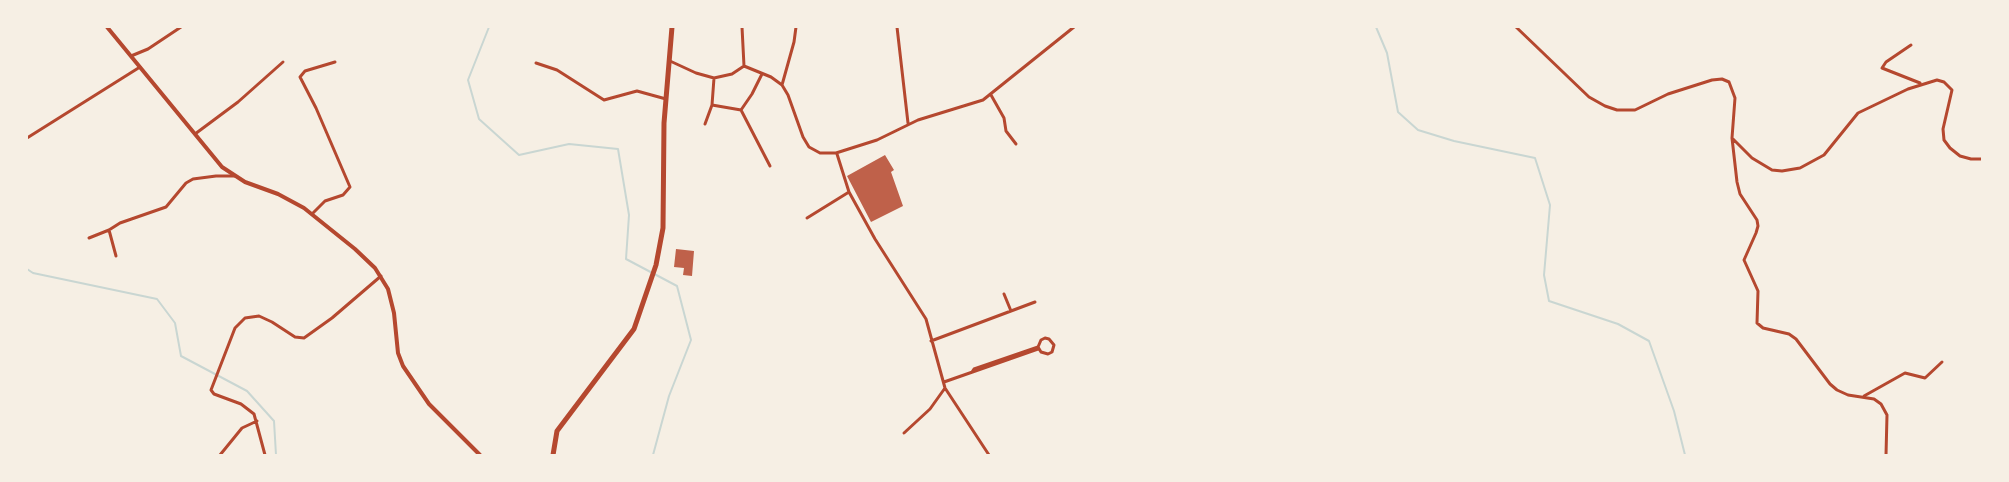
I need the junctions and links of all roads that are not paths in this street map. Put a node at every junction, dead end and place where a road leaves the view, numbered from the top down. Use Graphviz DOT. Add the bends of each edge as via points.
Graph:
graph roads {
  1 [pos="107,27"];
  2 [pos="182,27"];
  3 [pos="672,27"];
  4 [pos="742,27"];
  5 [pos="796,27"];
  6 [pos="897,27"];
  7 [pos="1074,27"];
  8 [pos="1516,27"];
  9 [pos="1911,45"];
  10 [pos="131,56"];
  11 [pos="669,61"];
  12 [pos="283,62"];
  13 [pos="335,62"];
  14 [pos="536,63"];
  15 [pos="744,66"];
  16 [pos="140,67"];
  17 [pos="762,74"];
  18 [pos="714,78"];
  19 [pos="1921,84"];
  20 [pos="782,85"];
  21 [pos="991,95"];
  22 [pos="666,99"];
  23 [pos="712,105"];
  24 [pos="741,110"];
  25 [pos="908,123"];
  26 [pos="705,124"];
  27 [pos="195,134"];
  28 [pos="27,138"];
  29 [pos="1731,138"];
  30 [pos="1016,144"];
  31 [pos="837,153"];
  32 [pos="1982,159"];
  33 [pos="770,166"];
  34 [pos="235,176"];
  35 [pos="849,192"];
  36 [pos="312,214"];
  37 [pos="807,218"];
  38 [pos="109,230"];
  39 [pos="88,238"];
  40 [pos="116,256"];
  41 [pos="381,276"];
  42 [pos="1004,294"];
  43 [pos="1035,302"];
  44 [pos="1011,311"];
  45 [pos="931,341"];
  46 [pos="1038,348"];
  47 [pos="1942,362"];
  48 [pos="944,382"];
  49 [pos="945,388"];
  50 [pos="1863,398"];
  51 [pos="257,421"];
  52 [pos="904,434"];
  53 [pos="220,455"];
  54 [pos="264,455"];
  55 [pos="480,455"];
  56 [pos="553,455"];
  57 [pos="989,455"];
  58 [pos="1886,455"];
  1 -- 10 [label="street"];
  2 -- 10 [label="street"];
  3 -- 11 [label="highway"];
  4 -- 15 [label="street"];
  5 -- 20 [label="street"];
  6 -- 25 [label="street"];
  7 -- 21 [label="street"];
  8 -- 29 [label="street" via="1589,97 1610,108 1630,111 1677,91 1712,80 1726,80 1736,98"];
  9 -- 19 [label="street" via="1882,68"];
  10 -- 16 [label="street"];
  11 -- 18 [label="street"];
  11 -- 22 [label="highway"];
  12 -- 27 [label="street"];
  13 -- 36 [label="street" via="305,71 300,77 350,187 343,195 327,199"];
  14 -- 22 [label="street" via="557,70 604,100 637,91"];
  15 -- 17 [label="street"];
  15 -- 18 [label="street"];
  16 -- 27 [label="street"];
  16 -- 28 [label="street"];
  17 -- 20 [label="street"];
  17 -- 24 [label="street"];
  18 -- 23 [label="street"];
  19 -- 29 [label="street" via="1858,113 1824,155 1800,168 1767,168"];
  19 -- 32 [label="street" via="1936,80 1950,88 1944,140 1960,156"];
  20 -- 31 [label="street" via="810,147 820,153"];
  21 -- 25 [label="street"];
  21 -- 30 [label="street"];
  22 -- 56 [label="highway" via="663,228 656,265 628,338 557,431"];
  23 -- 24 [label="street"];
  23 -- 26 [label="street"];
  24 -- 33 [label="street"];
  25 -- 31 [label="street" via="877,140"];
  27 -- 34 [label="street"];
  29 -- 50 [label="street" via="1738,189 1758,226 1744,260 1758,291 1757,323 1793,336 1834,388"];
  31 -- 35 [label="street"];
  34 -- 36 [label="street"];
  34 -- 38 [label="street" via="193,179 166,207"];
  35 -- 37 [label="street"];
  35 -- 45 [label="street" via="921,311"];
  36 -- 41 [label="street"];
  38 -- 39 [label="street"];
  38 -- 40 [label="street"];
  41 -- 51 [label="street" via="304,338 295,338 262,317 245,318 235,328 211,390 241,404"];
  41 -- 55 [label="street" via="394,313 403,366 429,404"];
  42 -- 44 [label="street"];
  43 -- 44 [label="street"];
  44 -- 45 [label="street"];
  45 -- 48 [label="street"];
  46 -- 46 [label="street" via="1045,338 1054,345 1048,354"];
  46 -- 48 [label="street"];
  47 -- 50 [label="street" via="1925,378 1902,374"];
  48 -- 49 [label="street"];
  49 -- 52 [label="street"];
  49 -- 57 [label="street"];
  50 -- 58 [label="street" via="1874,399 1885,409"];
  51 -- 53 [label="street" via="242,428"];
  51 -- 54 [label="street"];
}
